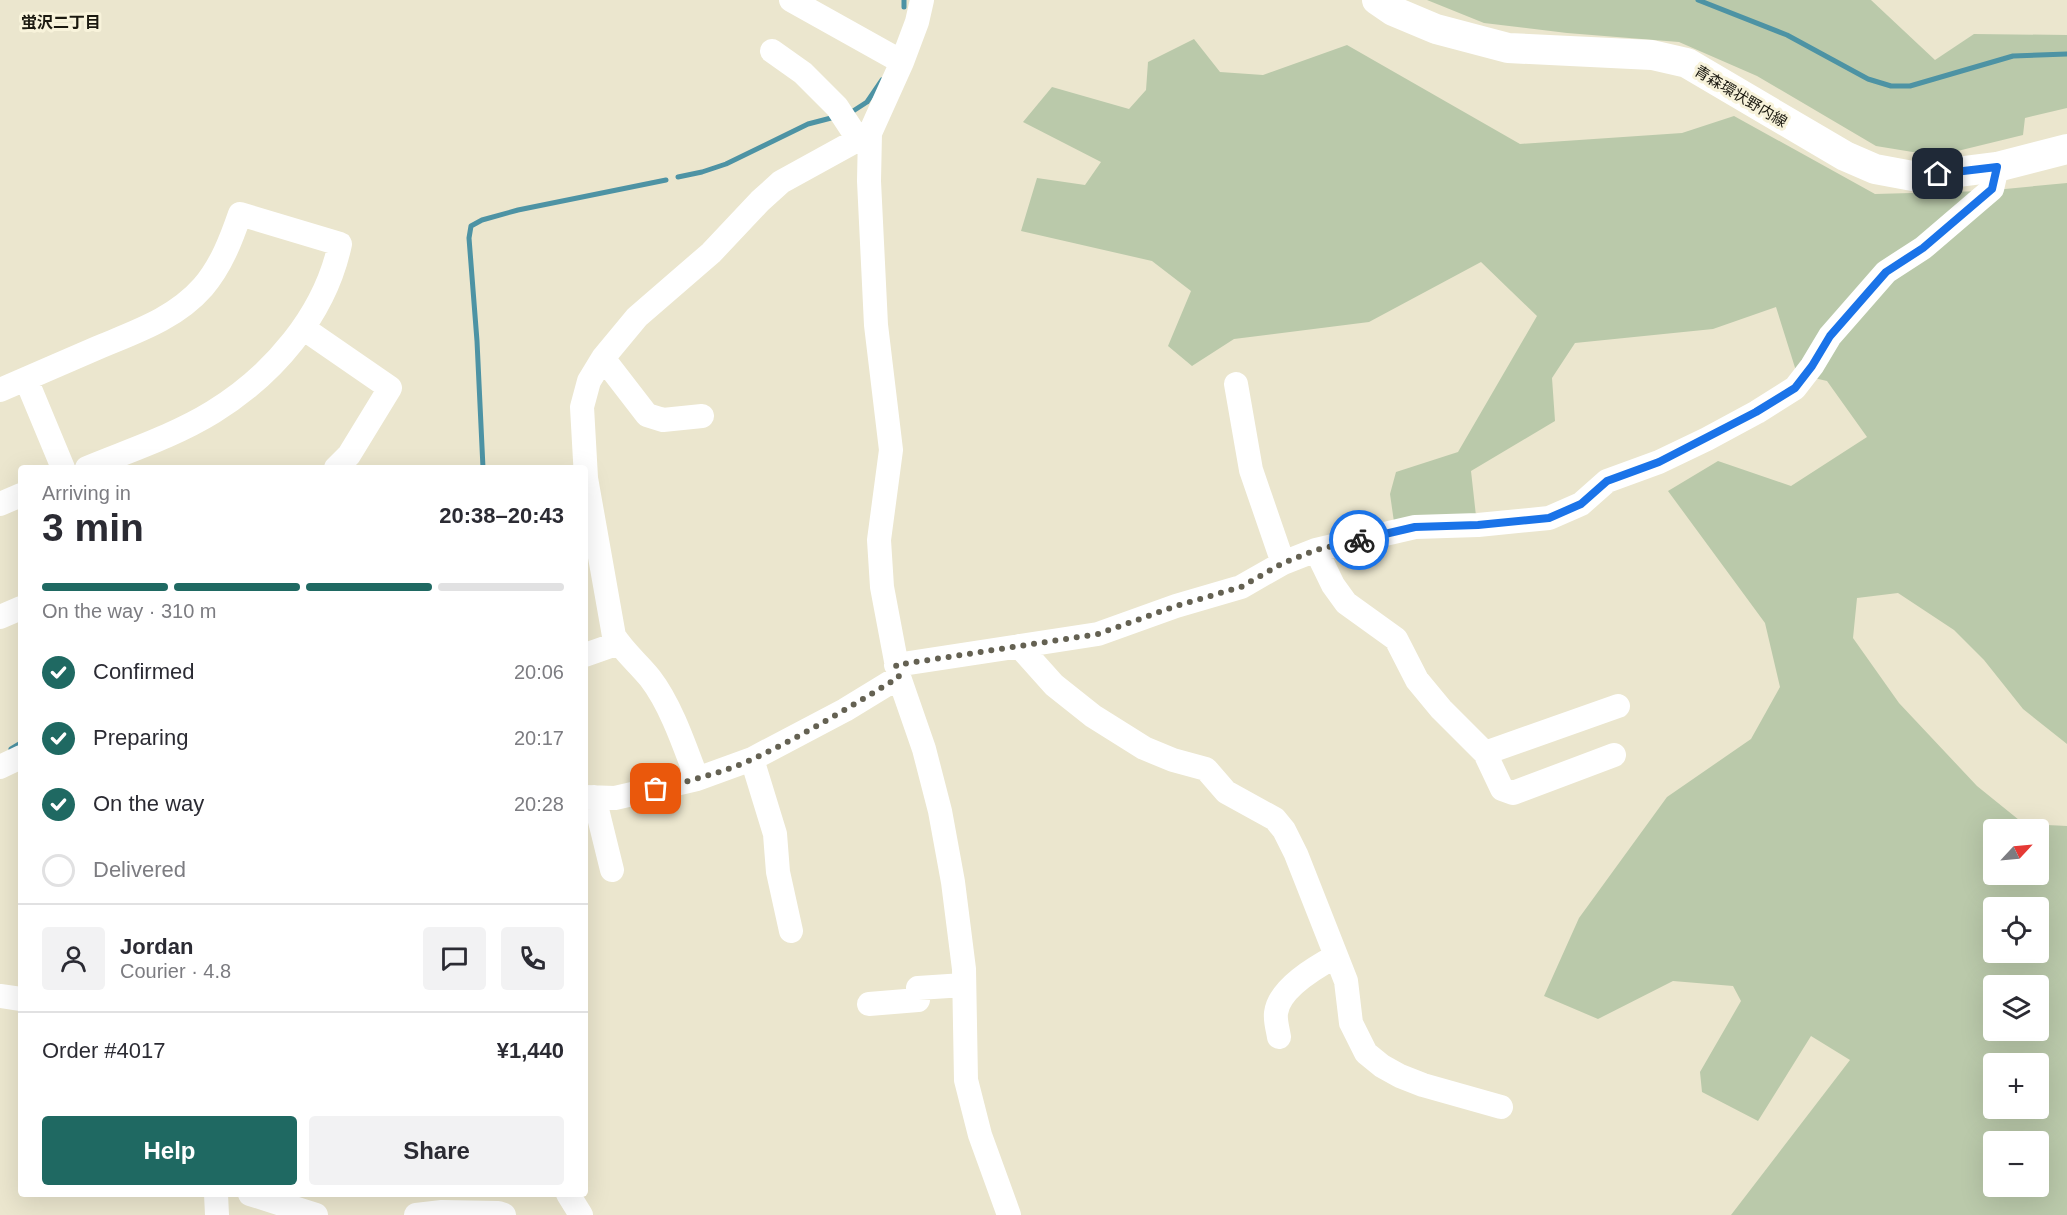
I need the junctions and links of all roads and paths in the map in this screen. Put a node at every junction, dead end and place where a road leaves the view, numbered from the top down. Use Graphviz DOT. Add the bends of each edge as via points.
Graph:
graph roads {
  1 [pos="791,0"];
  2 [pos="922,0"];
  3 [pos="1377,0"];
  4 [pos="772,51"];
  5 [pos="902,62"];
  6 [pos="864,136"];
  7 [pos="2067,149"];
  8 [pos="1997,167"];
  9 [pos="303,328"];
  10 [pos="603,358"];
  11 [pos="26,379"];
  12 [pos="1236,384"];
  13 [pos="0,390"];
  14 [pos="702,416"];
  15 [pos="62,465"];
  16 [pos="94,465"];
  17 [pos="339,465"];
  18 [pos="585,465"];
  19 [pos="18,496"];
  20 [pos="588,501"];
  21 [pos="0,504"];
  22 [pos="592,547"];
  23 [pos="1316,550"];
  24 [pos="1283,563"];
  25 [pos="18,609"];
  26 [pos="0,617"];
  27 [pos="619,643"];
  28 [pos="1019,646"];
  29 [pos="588,654"];
  30 [pos="898,671"];
  31 [pos="1618,706"];
  32 [pos="1485,753"];
  33 [pos="1614,755"];
  34 [pos="18,758"];
  35 [pos="752,759"];
  36 [pos="0,767"];
  37 [pos="697,779"];
  38 [pos="589,797"];
  39 [pos="612,870"];
  40 [pos="791,931"];
  41 [pos="1336,956"];
  42 [pos="964,985"];
  43 [pos="0,996"];
  44 [pos="18,999"];
  45 [pos="869,1004"];
  46 [pos="1279,1037"];
  47 [pos="1501,1107"];
  48 [pos="216,1197"];
  49 [pos="259,1197"];
  50 [pos="570,1197"];
  51 [pos="218,1215"];
  52 [pos="316,1215"];
  53 [pos="416,1215"];
  54 [pos="504,1215"];
  55 [pos="581,1215"];
  56 [pos="1009,1215"];
  1 -- 5 [label="street"];
  2 -- 5 [label="street"];
  3 -- 8 [label="main road, 青森環状野内線" via="1436,29 1508,48 1652,55 1687,63 1845,156 1875,169 1918,177"];
  4 -- 6 [label="street" via="803,73"];
  5 -- 6 [label="street"];
  6 -- 10 [label="street" via="781,182 711,253 637,317"];
  6 -- 30 [label="street" via="876,325 891,450 879,540 882,587"];
  7 -- 8 [label="main road, 青森環状野内線"];
  8 -- 23 [label="street" via="1992,189 1923,248 1886,272 1830,336 1795,388 1756,412 1659,462 1607,481 1581,504 1549,518 1415,527"];
  9 -- 11 [label="street" via="335,267 340,244 240,214 220,263 182,307 154,324"];
  9 -- 16 [label="street" via="261,376 212,413"];
  9 -- 17 [label="street" via="390,388"];
  10 -- 14 [label="street" via="647,415 663,420"];
  10 -- 18 [label="street" via="589,381 582,407"];
  11 -- 13 [label="street"];
  11 -- 15 [label="street"];
  12 -- 24 [label="street" via="1251,470"];
  19 -- 21 [label="street"];
  20 -- 22 [label="street"];
  22 -- 27 [label="street"];
  23 -- 24 [label="street"];
  23 -- 32 [label="street" via="1346,603 1396,639 1417,680"];
  24 -- 28 [label="street" via="1241,587 1098,634"];
  25 -- 26 [label="street"];
  27 -- 29 [label="street"];
  27 -- 37 [label="street" via="651,679 678,726"];
  28 -- 30 [label="street"];
  28 -- 41 [label="street" via="1054,685 1093,716 1144,748 1206,769 1226,792 1275,819 1296,854"];
  30 -- 35 [label="street" via="845,710"];
  30 -- 42 [label="street" via="940,811 953,882"];
  31 -- 32 [label="street"];
  32 -- 33 [label="street" via="1502,789 1513,794"];
  34 -- 36 [label="street"];
  35 -- 37 [label="street"];
  35 -- 40 [label="street" via="775,834 778,872"];
  37 -- 38 [label="street" via="615,798"];
  38 -- 39 [label="street"];
  41 -- 46 [label="street" via="1315,967 1285,994 1276,1012"];
  41 -- 47 [label="street" via="1346,981 1351,1023 1366,1053 1400,1076"];
  42 -- 45 [label="street" via="918,988 918,1000"];
  42 -- 56 [label="street" via="966,1080 980,1135"];
  43 -- 44 [label="street"];
  48 -- 51 [label="street"];
  49 -- 52 [label="street"];
  50 -- 55 [label="street"];
  53 -- 54 [label="street"];
}
